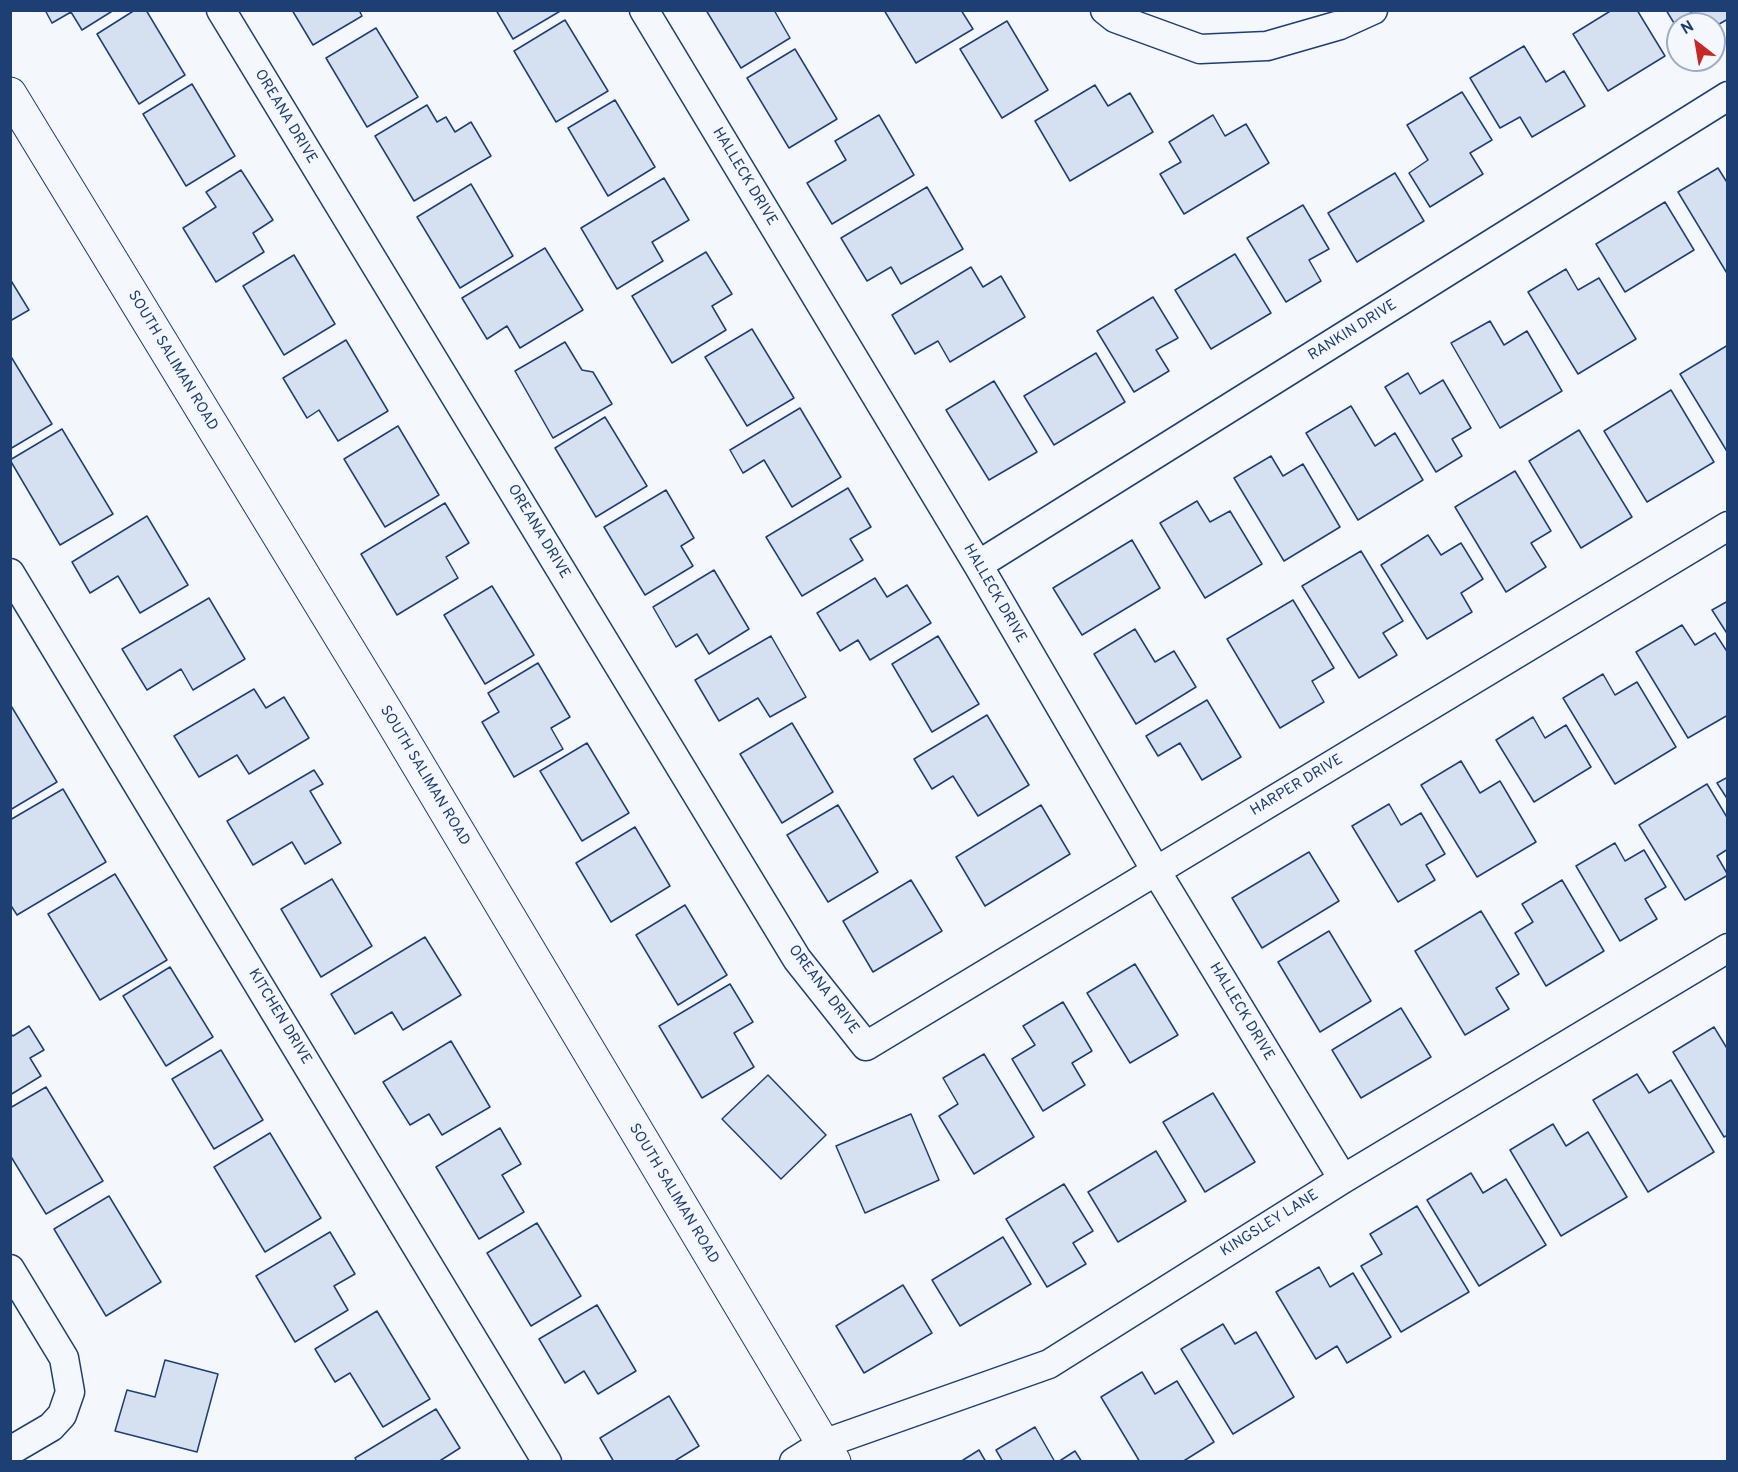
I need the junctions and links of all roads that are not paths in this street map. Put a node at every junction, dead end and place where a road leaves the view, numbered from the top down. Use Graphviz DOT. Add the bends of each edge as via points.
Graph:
graph roads {
  1 [pos="221,10"];
  2 [pos="644,10"];
  3 [pos="1105,10"];
  4 [pos="1373,10"];
  5 [pos="10,94"];
  6 [pos="1728,96"];
  7 [pos="1728,526"];
  8 [pos="978,565"];
  9 [pos="10,573"];
  10 [pos="1156,872"];
  11 [pos="1728,948"];
  12 [pos="866,1046"];
  13 [pos="1343,1179"];
  14 [pos="10,1269"];
  15 [pos="10,1451"];
  16 [pos="828,1453"];
  17 [pos="547,1461"];
  18 [pos="794,1461"];
  1 -- 12 [label="street, OREANA DRIVE" via="797,959"];
  2 -- 8 [label="street, HALLECK DRIVE"];
  3 -- 4 [label="street" via="1115,18 1200,49 1268,46 1340,25"];
  5 -- 16 [label="street, SOUTH SALIMAN ROAD" via="398,732"];
  6 -- 8 [label="street, RANKIN DRIVE"];
  7 -- 10 [label="street, HARPER DRIVE"];
  8 -- 10 [label="street, HALLECK DRIVE"];
  9 -- 17 [label="street, KITCHEN DRIVE"];
  10 -- 12 [label="street, HARPER DRIVE"];
  10 -- 13 [label="street, HALLECK DRIVE"];
  11 -- 13 [label="street, KINGSLEY LANE"];
  13 -- 16 [label="street, KINGSLEY LANE" via="1049,1364"];
  14 -- 15 [label="street" via="64,1358 70,1392 62,1415 51,1427"];
  16 -- 18 [label="street, KINGSLEY LANE"];
}
